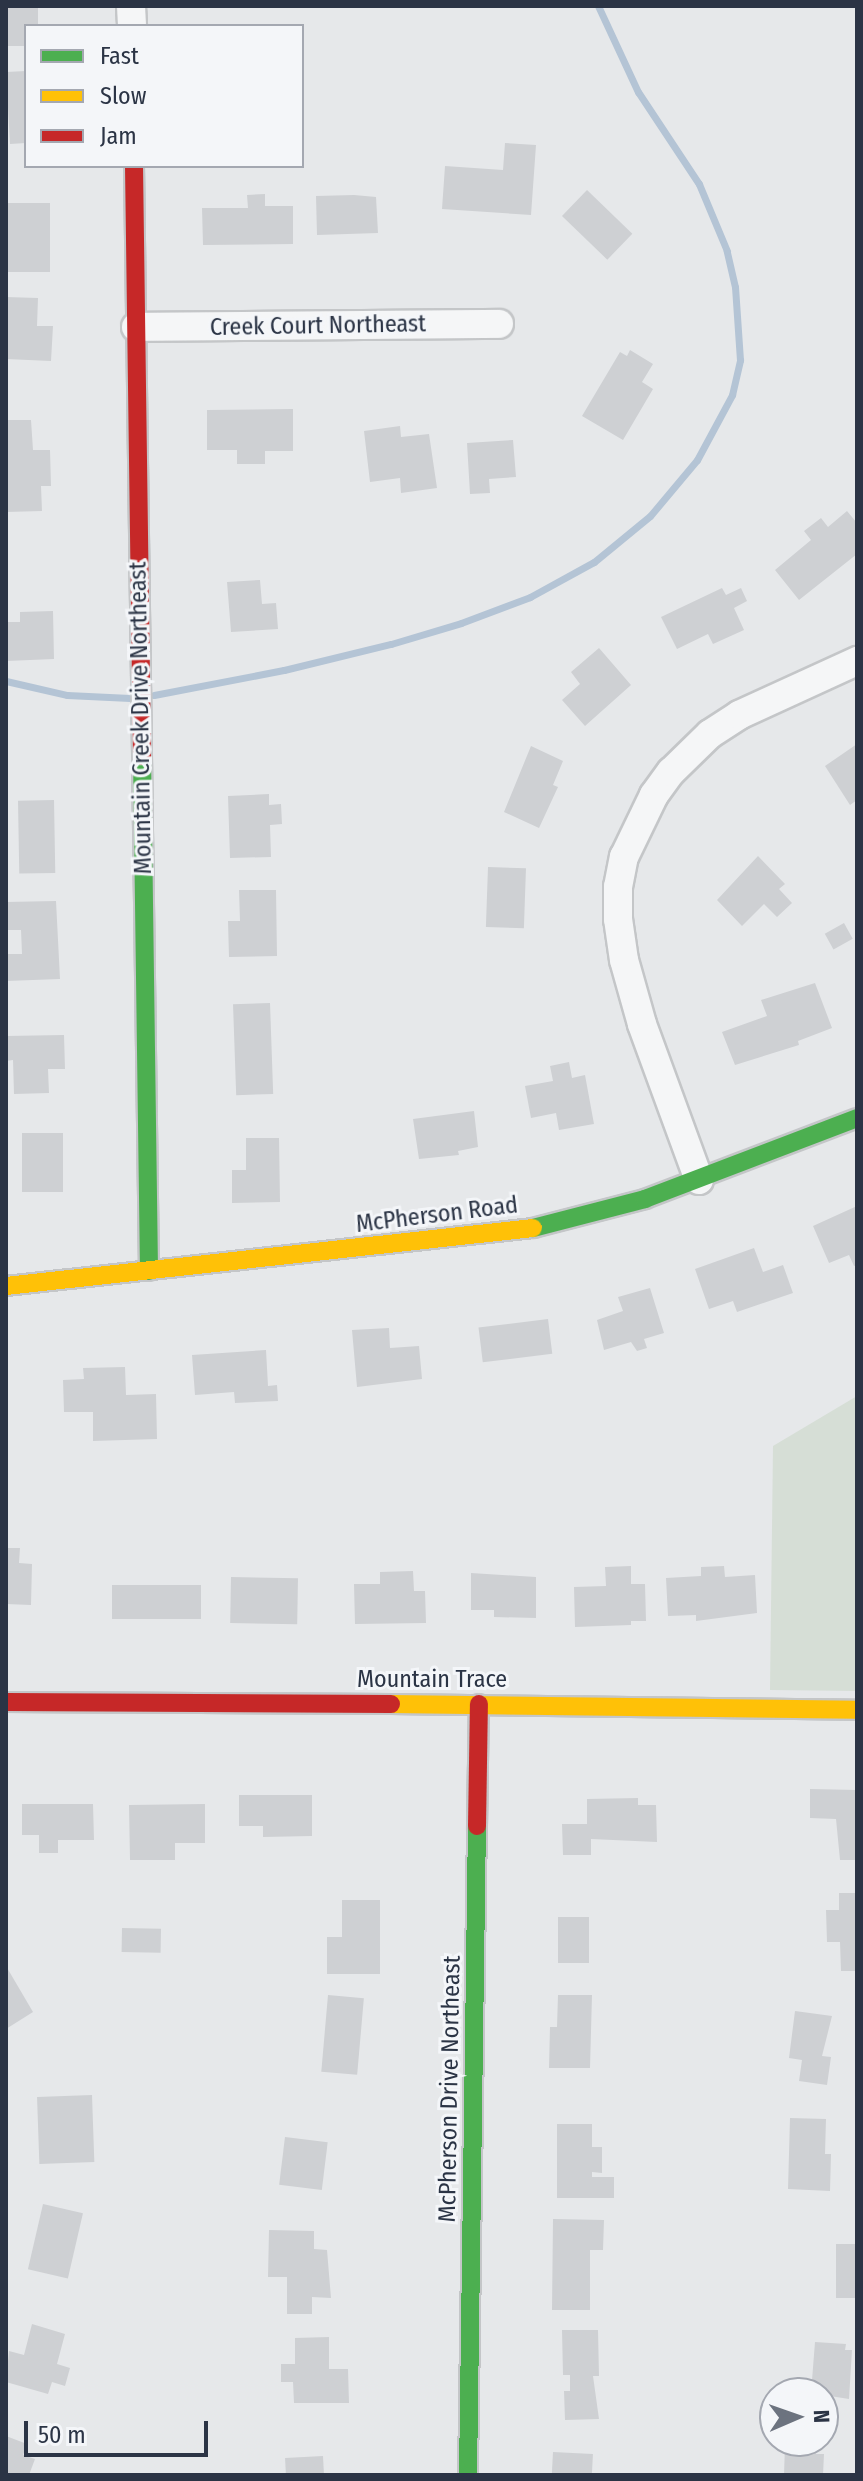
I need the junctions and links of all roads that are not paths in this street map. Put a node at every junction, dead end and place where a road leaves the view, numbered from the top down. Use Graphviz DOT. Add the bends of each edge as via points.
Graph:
graph roads {
  1 [pos="134,168"];
  2 [pos="499,324"];
  3 [pos="136,327"];
  4 [pos="857,661"];
  5 [pos="857,1118"];
  6 [pos="699,1180"];
  7 [pos="149,1271"];
  8 [pos="6,1286"];
  9 [pos="6,1702"];
  10 [pos="479,1704"];
  11 [pos="857,1710"];
  12 [pos="468,2475"];
  1 -- 3 [label="street, Mountain Creek Drive Northeast"];
  2 -- 3 [label="street, Creek Court Northeast"];
  3 -- 7 [label="street, Mountain Creek Drive Northeast"];
  4 -- 6 [label="street" via="739,715 710,734 654,795 624,857 618,887 624,960"];
  5 -- 6 [label="street, McPherson Road"];
  6 -- 7 [label="street, McPherson Road" via="530,1229"];
  7 -- 8 [label="street, McPherson Road"];
  9 -- 10 [label="street, Mountain Trace"];
  10 -- 11 [label="street, Mountain Trace"];
  10 -- 12 [label="street, McPherson Drive Northeast"];
}
